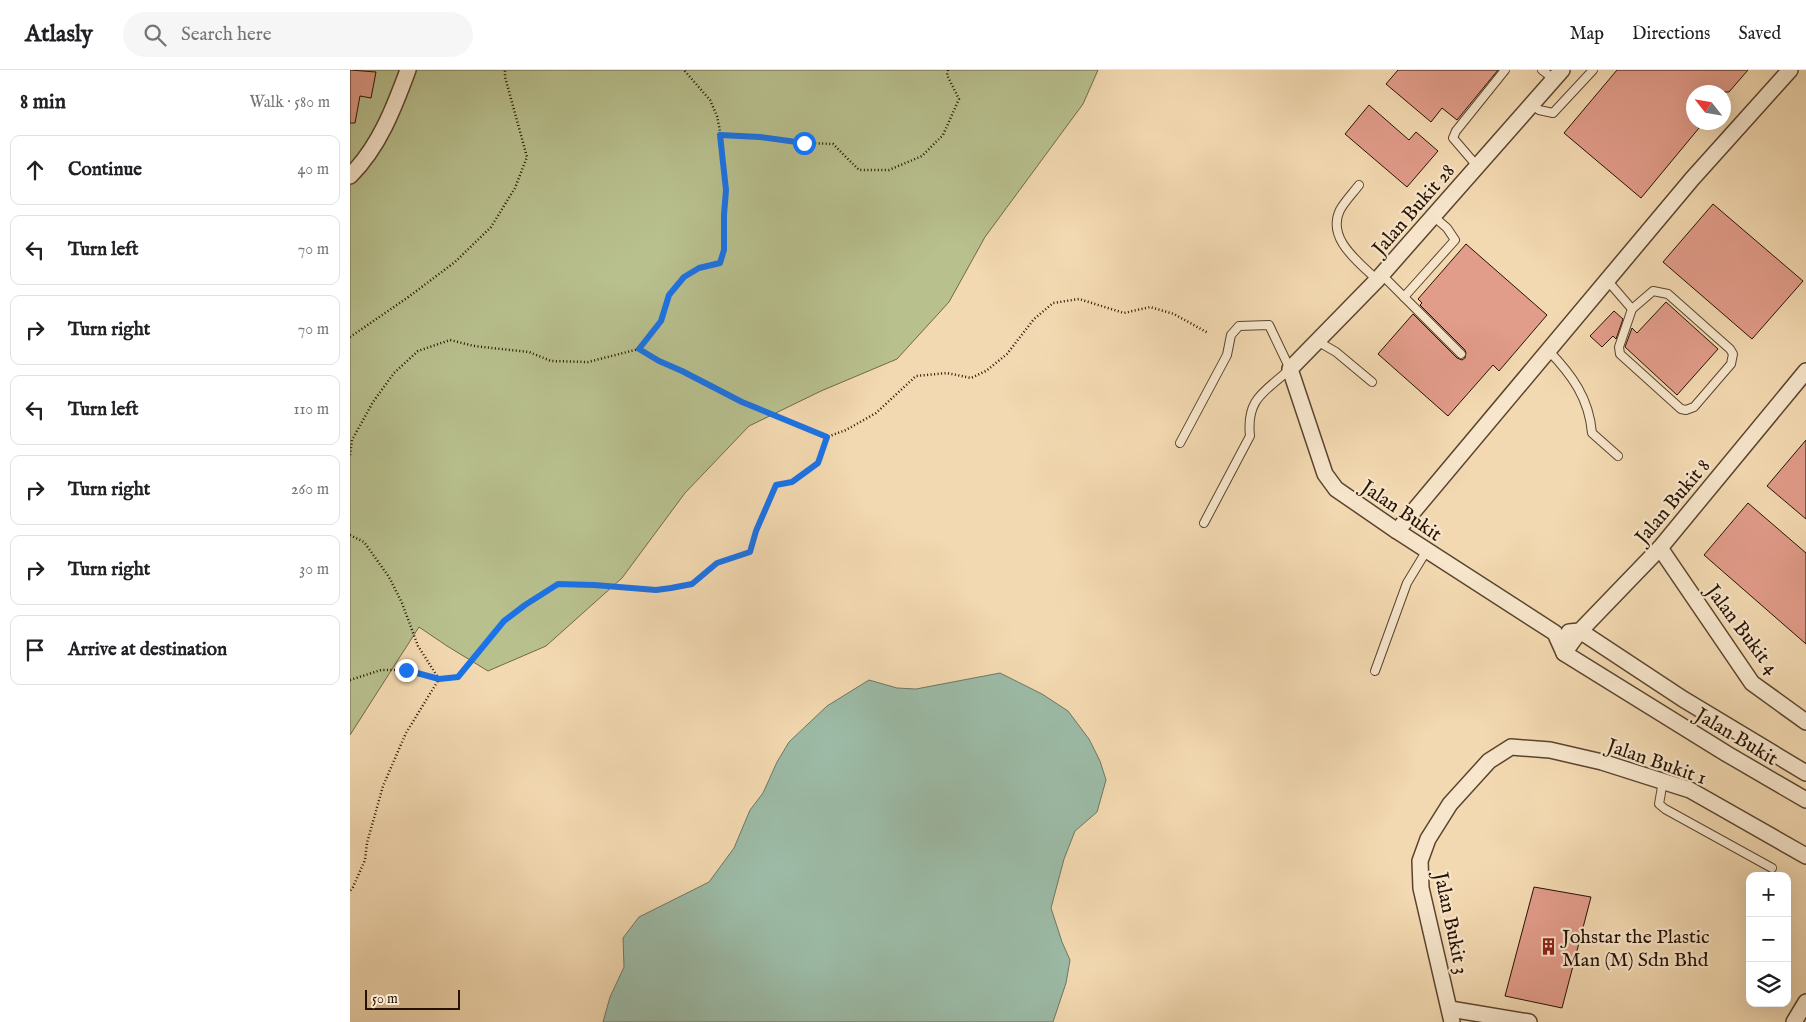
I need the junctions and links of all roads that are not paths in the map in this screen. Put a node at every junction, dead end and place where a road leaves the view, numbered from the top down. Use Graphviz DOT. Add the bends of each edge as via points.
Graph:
graph roads {
  1 [pos="408,70"];
  2 [pos="1505,70"];
  3 [pos="1593,70"];
  4 [pos="1790,70"];
  5 [pos="1552,73"];
  6 [pos="1532,104"];
  7 [pos="1477,166"];
  8 [pos="350,176"];
  9 [pos="1359,185"];
  10 [pos="1433,216"];
  11 [pos="1379,277"];
  12 [pos="1607,280"];
  13 [pos="1404,297"];
  14 [pos="1632,308"];
  15 [pos="1317,341"];
  16 [pos="1548,350"];
  17 [pos="1461,354"];
  18 [pos="1290,369"];
  19 [pos="1806,371"];
  20 [pos="1372,382"];
  21 [pos="1180,443"];
  22 [pos="1618,456"];
  23 [pos="1204,523"];
  24 [pos="1397,531"];
  25 [pos="1660,548"];
  26 [pos="1427,550"];
  27 [pos="1580,631"];
  28 [pos="1556,633"];
  29 [pos="1564,653"];
  30 [pos="1375,671"];
  31 [pos="1804,718"];
  32 [pos="1511,747"];
  33 [pos="1806,773"];
  34 [pos="1663,781"];
  35 [pos="1806,800"];
  36 [pos="1806,856"];
  37 [pos="1772,868"];
  38 [pos="1806,1002"];
  39 [pos="1451,1015"];
  40 [pos="1529,1022"];
  41 [pos="1794,1022"];
  1 -- 8 [label="street" via="377,140 360,167"];
  2 -- 7 [label="lane" via="1453,138"];
  3 -- 6 [label="lane" via="1552,112 1540,110"];
  4 -- 12 [label="street"];
  5 -- 6 [label="street, Jalan Bukit 28"];
  6 -- 7 [label="street, Jalan Bukit 28"];
  7 -- 10 [label="street, Jalan Bukit 28"];
  9 -- 11 [label="lane" via="1340,211 1336,231 1344,246"];
  10 -- 11 [label="street, Jalan Bukit 28"];
  10 -- 13 [label="lane" via="1455,240"];
  11 -- 13 [label="lane"];
  11 -- 15 [label="street, Jalan Bukit 28"];
  12 -- 14 [label="lane"];
  12 -- 16 [label="street"];
  13 -- 17 [label="lane"];
  14 -- 14 [label="lane" via="1653,291 1668,294 1730,349 1731,364 1694,407 1681,409 1620,354 1619,347"];
  15 -- 18 [label="street, Jalan Bukit 28"];
  15 -- 20 [label="lane" via="1336,352"];
  16 -- 22 [label="lane" via="1583,395 1591,417 1592,434"];
  16 -- 24 [label="street"];
  18 -- 21 [label="lane" via="1269,325 1239,326 1231,335 1227,355"];
  18 -- 23 [label="lane" via="1260,395 1250,410 1250,436"];
  18 -- 24 [label="street, Jalan Bukit" via="1325,474 1336,489"];
  19 -- 25 [label="street, Jalan Bukit 8"];
  24 -- 26 [label="street, Jalan Bukit"];
  25 -- 27 [label="street, Jalan Bukit 8"];
  25 -- 31 [label="street, Jalan Bukit 4" via="1752,683"];
  26 -- 28 [label="street, Jalan Bukit"];
  26 -- 30 [label="lane" via="1407,583"];
  27 -- 28 [label="street"];
  27 -- 29 [label="street, Jalan Bukit 8"];
  27 -- 33 [label="street, Jalan Bukit" via="1683,700"];
  28 -- 29 [label="street"];
  29 -- 35 [label="street, Jalan Bukit"];
  32 -- 34 [label="street, Jalan Bukit 1" via="1550,750"];
  32 -- 39 [label="street, Jalan Bukit 3" via="1489,761 1450,804 1428,839 1420,861 1421,888"];
  34 -- 36 [label="street, Jalan Bukit 1" via="1690,790"];
  34 -- 37 [label="lane" via="1659,804 1664,809"];
  38 -- 41 [label="street"];
  39 -- 40 [label="street"];
}
